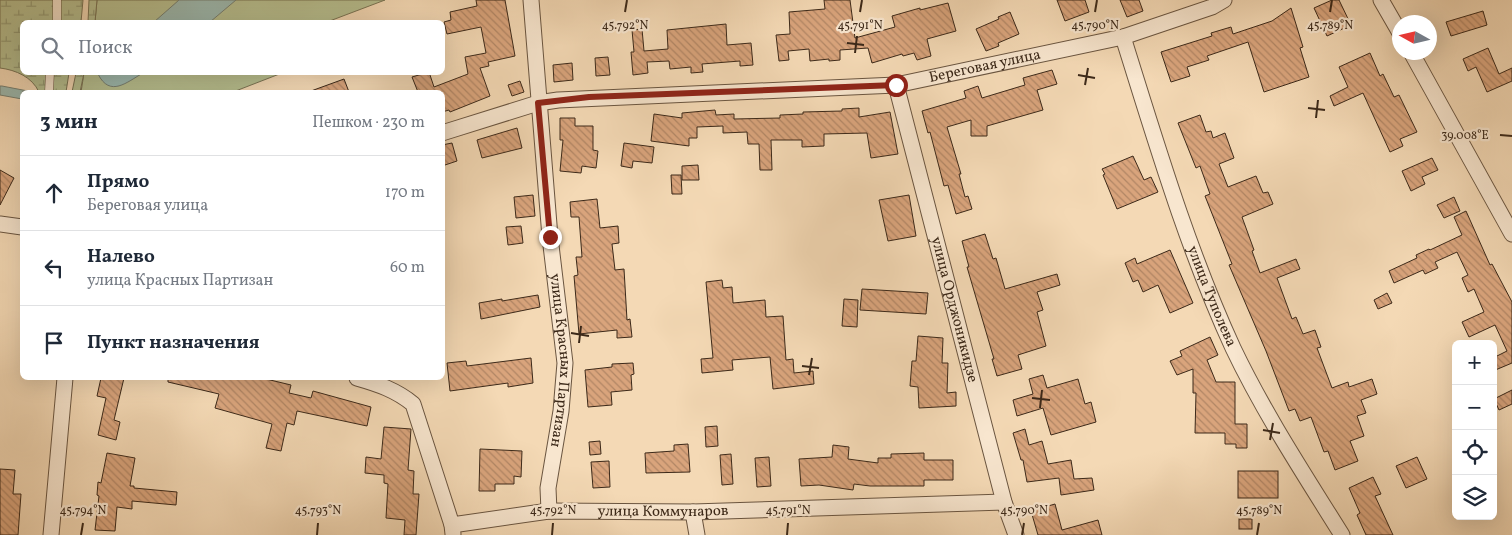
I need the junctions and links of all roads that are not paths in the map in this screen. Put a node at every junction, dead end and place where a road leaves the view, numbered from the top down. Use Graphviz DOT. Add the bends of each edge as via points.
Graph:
graph roads {
  1 [pos="57,0"];
  2 [pos="531,0"];
  3 [pos="1224,0"];
  4 [pos="1381,0"];
  5 [pos="1392,19"];
  6 [pos="57,20"];
  7 [pos="1123,37"];
  8 [pos="1415,60"];
  9 [pos="50,75"];
  10 [pos="896,85"];
  11 [pos="49,90"];
  12 [pos="538,103"];
  13 [pos="445,132"];
  14 [pos="0,224"];
  15 [pos="20,227"];
  16 [pos="1512,234"];
  17 [pos="65,380"];
  18 [pos="364,380"];
  19 [pos="1004,502"];
  20 [pos="549,511"];
  21 [pos="693,512"];
  22 [pos="453,530"];
  23 [pos="51,535"];
  24 [pos="696,535"];
  25 [pos="1016,535"];
  26 [pos="1342,535"];
  1 -- 6 [label="lane"];
  2 -- 12 [label="street, улица Красных Партизан"];
  3 -- 7 [label="street, Береговая улица"];
  4 -- 5 [label="street"];
  7 -- 10 [label="street, Береговая улица"];
  7 -- 26 [label="street, улица Туполева" via="1191,249 1230,341 1260,399"];
  8 -- 16 [label="street"];
  9 -- 11 [label="lane"];
  10 -- 12 [label="street, Береговая улица" via="589,97"];
  10 -- 19 [label="street, улица Орджоникидзе"];
  12 -- 13 [label="street, Береговая улица"];
  12 -- 20 [label="street, улица Красных Партизан" via="565,363 548,488"];
  14 -- 15 [label="street"];
  17 -- 23 [label="street"];
  18 -- 22 [label="street, улица Коммунаров" via="390,388 412,404"];
  19 -- 21 [label="street, улица Коммунаров"];
  19 -- 25 [label="street, улица Орджоникидзе"];
  20 -- 21 [label="street, улица Коммунаров"];
  20 -- 22 [label="street, улица Коммунаров"];
  21 -- 24 [label="street"];
}
